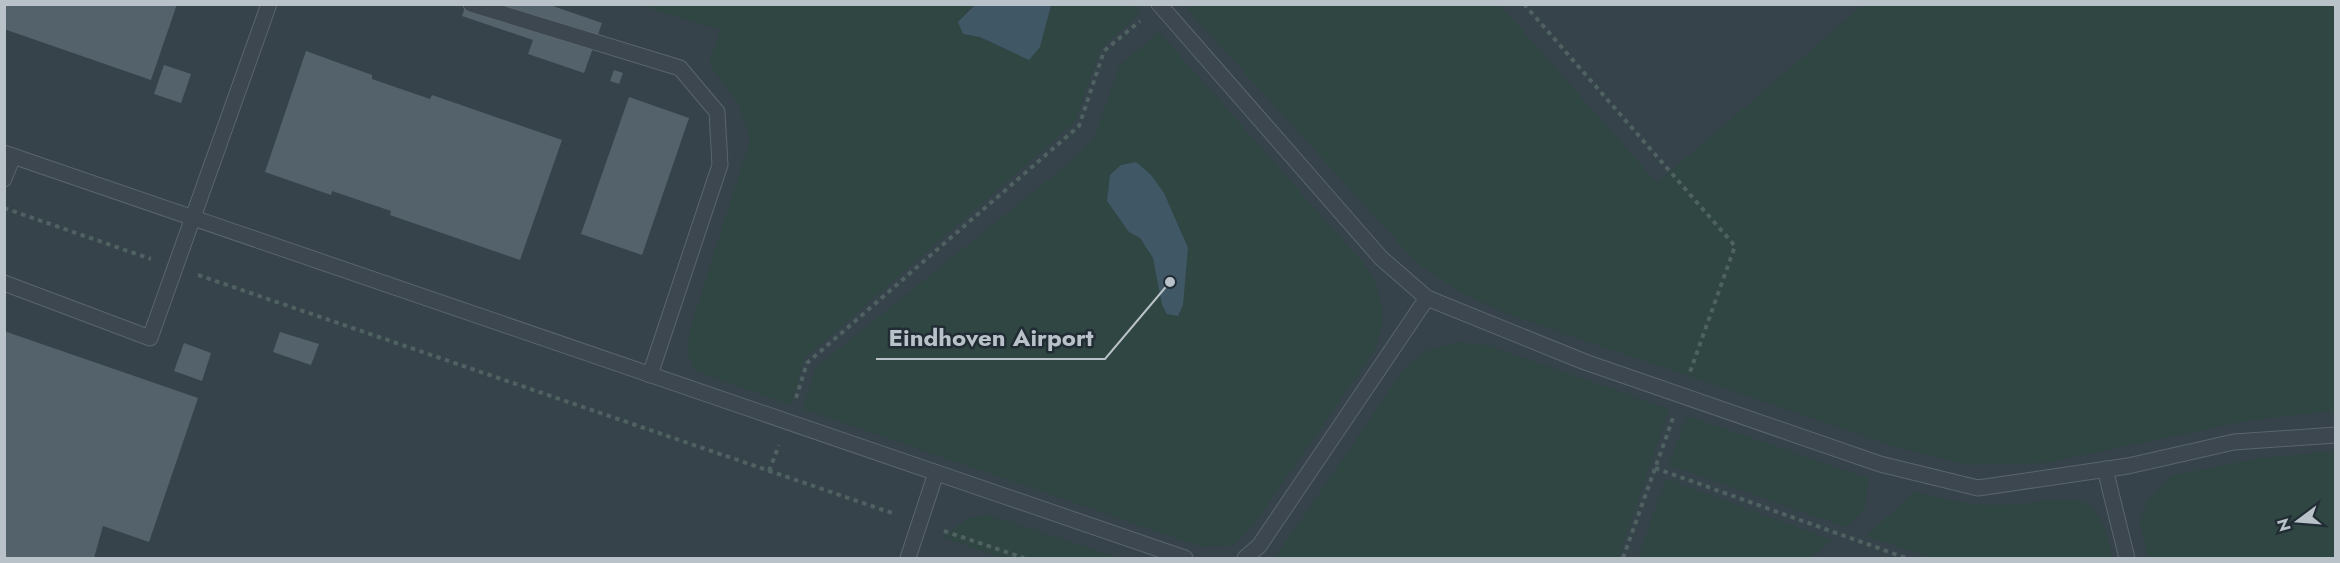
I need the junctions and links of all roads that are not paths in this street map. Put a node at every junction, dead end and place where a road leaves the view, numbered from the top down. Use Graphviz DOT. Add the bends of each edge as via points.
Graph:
graph roads {
  1 [pos="269,4"];
  2 [pos="471,4"];
  3 [pos="1159,4"];
  4 [pos="9,155"];
  5 [pos="4,179"];
  6 [pos="194,219"];
  7 [pos="4,283"];
  8 [pos="1427,298"];
  9 [pos="650,375"];
  10 [pos="2336,435"];
  11 [pos="2105,469"];
  12 [pos="936,473"];
  13 [pos="908,558"];
  14 [pos="1185,558"];
  15 [pos="1245,558"];
  16 [pos="2127,558"];
  1 -- 6 [label="lane"];
  2 -- 9 [label="lane" via="680,68 717,112 720,165"];
  3 -- 8 [label="lane" via="1381,258"];
  4 -- 5 [label="lane"];
  4 -- 6 [label="lane"];
  6 -- 7 [label="lane" via="150,338"];
  6 -- 9 [label="lane"];
  8 -- 11 [label="lane" via="1585,362 1880,464 1978,488"];
  8 -- 15 [label="lane" via="1259,546"];
  9 -- 12 [label="lane"];
  10 -- 11 [label="lane" via="2234,442"];
  11 -- 16 [label="lane"];
  12 -- 13 [label="lane"];
  12 -- 14 [label="lane"];
}
